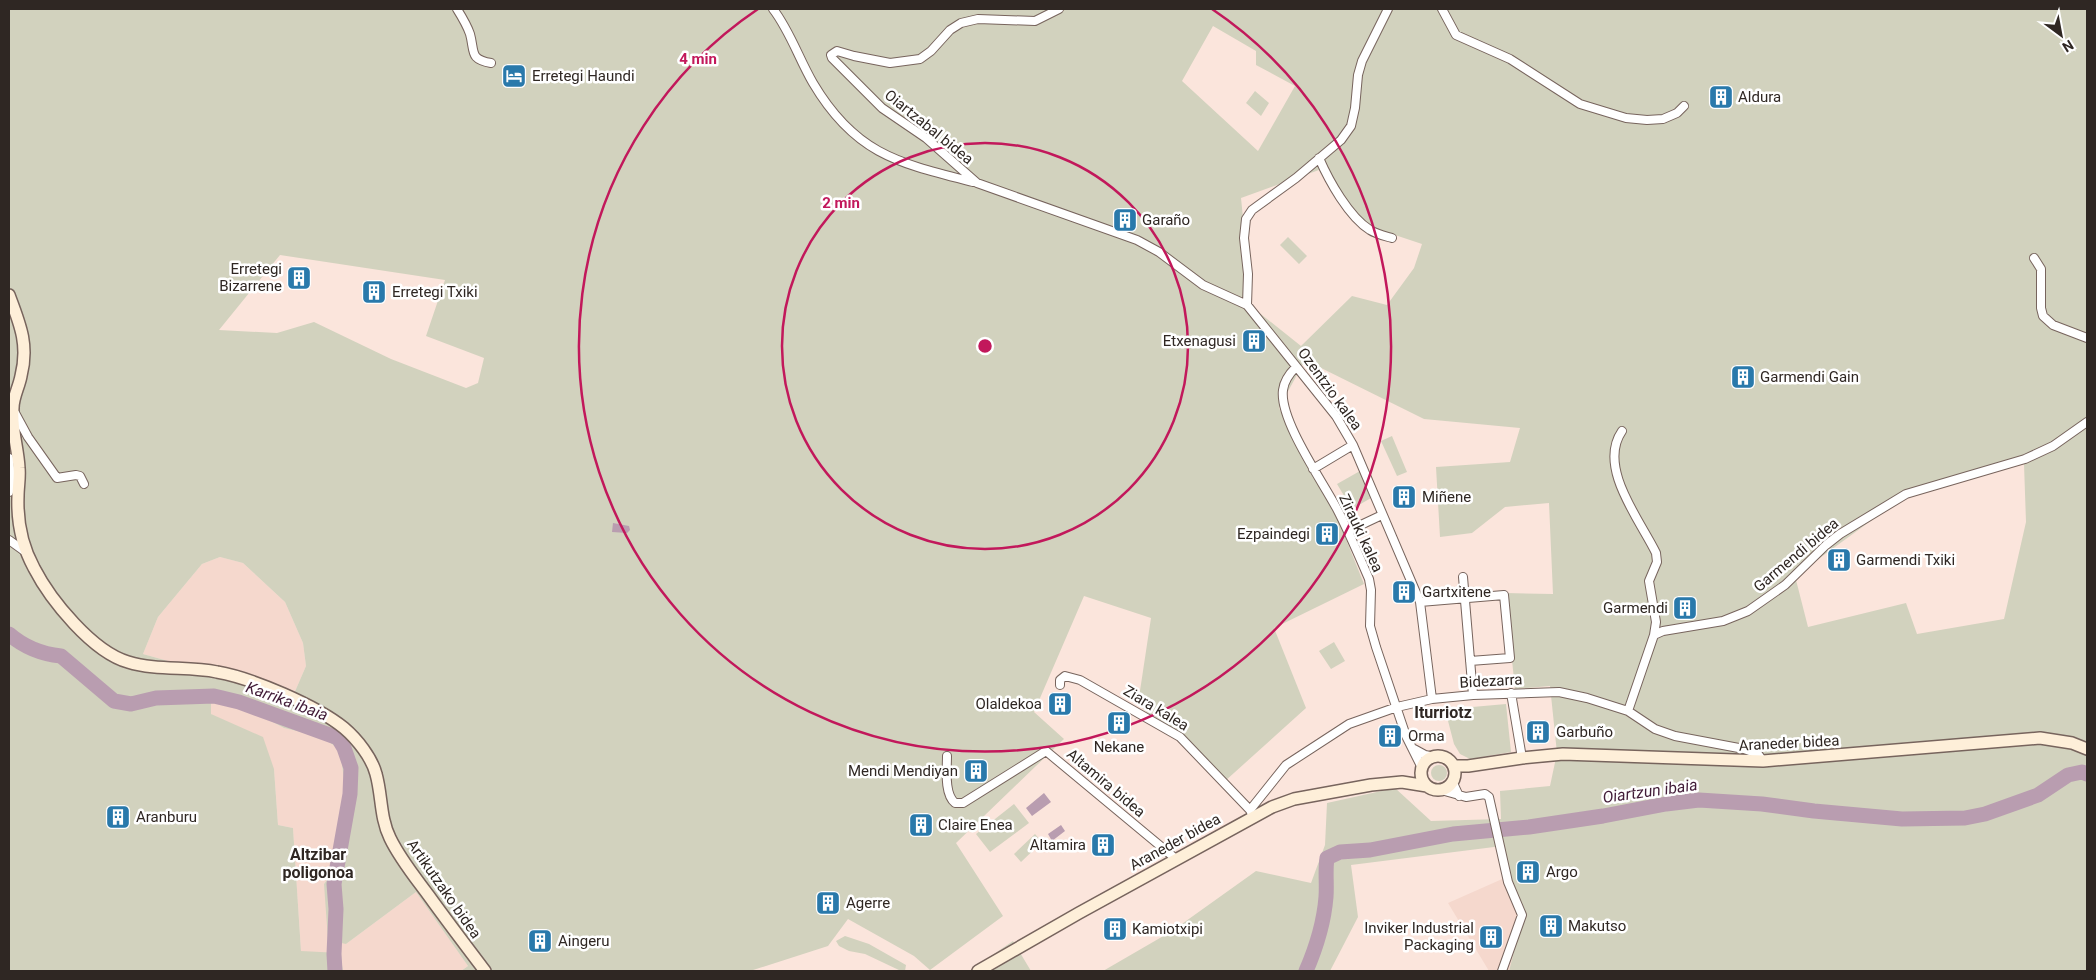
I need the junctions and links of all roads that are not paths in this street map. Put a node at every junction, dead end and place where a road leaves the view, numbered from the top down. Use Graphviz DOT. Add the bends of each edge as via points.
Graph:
graph roads {
  1 [pos="457,9"];
  2 [pos="774,9"];
  3 [pos="1058,9"];
  4 [pos="1388,9"];
  5 [pos="1442,9"];
  6 [pos="491,64"];
  7 [pos="1684,106"];
  8 [pos="1319,158"];
  9 [pos="977,183"];
  10 [pos="1392,238"];
  11 [pos="2034,258"];
  12 [pos="9,295"];
  13 [pos="1247,305"];
  14 [pos="2087,338"];
  15 [pos="1296,367"];
  16 [pos="13,406"];
  17 [pos="2087,422"];
  18 [pos="1622,430"];
  19 [pos="1352,444"];
  20 [pos="9,458"];
  21 [pos="1313,469"];
  22 [pos="84,484"];
  23 [pos="9,492"];
  24 [pos="1382,515"];
  25 [pos="1348,531"];
  26 [pos="9,540"];
  27 [pos="28,554"];
  28 [pos="1463,577"];
  29 [pos="1465,599"];
  30 [pos="1420,602"];
  31 [pos="1654,635"];
  32 [pos="1470,661"];
  33 [pos="1060,684"];
  34 [pos="1511,693"];
  35 [pos="1473,695"];
  36 [pos="1432,699"];
  37 [pos="1397,707"];
  38 [pos="1628,711"];
  39 [pos="1412,748"];
  40 [pos="2087,749"];
  41 [pos="946,756"];
  42 [pos="1434,757"];
  43 [pos="1522,758"];
  44 [pos="1763,761"];
  45 [pos="1491,762"];
  46 [pos="1454,766"];
  47 [pos="1422,769"];
  48 [pos="1454,781"];
  49 [pos="1402,782"];
  50 [pos="1428,786"];
  51 [pos="1441,790"];
  52 [pos="1459,796"];
  53 [pos="1251,813"];
  54 [pos="1176,859"];
  55 [pos="484,971"];
  56 [pos="978,971"];
  57 [pos="1502,971"];
  1 -- 6 [label="street" via="466,24 474,56"];
  2 -- 9 [label="street" via="813,83 838,120 865,144 897,162"];
  3 -- 9 [label="street, Oiartzabal bidea" via="1034,21 978,19 961,24 950,30 920,59 890,63 837,51 831,55 882,108 926,138"];
  4 -- 8 [label="street" via="1362,61 1351,126 1341,140"];
  5 -- 7 [label="street" via="1456,35 1510,59 1580,104 1626,118 1647,120 1664,119"];
  8 -- 10 [label="street" via="1348,208 1370,231"];
  8 -- 13 [label="street" via="1252,210 1246,219"];
  9 -- 13 [label="street, Oiartzabal bidea" via="1137,240 1204,285"];
  11 -- 14 [label="street" via="2041,269 2043,316 2053,325"];
  12 -- 16 [label="street, Artikutzako bidea" via="24,334 25,350"];
  13 -- 15 [label="street, Ozentzio kalea"];
  15 -- 19 [label="street, Ozentzio kalea" via="1336,416"];
  15 -- 21 [label="street, Zirauki kalea" via="1286,381 1284,402 1294,432"];
  16 -- 22 [label="street" via="21,425 57,478 76,474"];
  16 -- 27 [label="street, Artikutzako bidea" via="19,468 19,529"];
  17 -- 31 [label="street, Garmendi bidea" via="2053,446 2025,459 1906,494 1826,544 1785,585 1748,611 1723,621"];
  18 -- 31 [label="street" via="1614,445 1614,459 1625,497 1656,553 1657,562 1649,582 1656,622"];
  19 -- 21 [label="street"];
  19 -- 24 [label="street, Ozentzio kalea"];
  20 -- 23 [label="street"];
  21 -- 25 [label="street, Zirauki kalea"];
  24 -- 25 [label="street"];
  24 -- 30 [label="street, Ozentzio kalea"];
  25 -- 37 [label="street, Zirauki kalea" via="1371,590 1370,626"];
  26 -- 27 [label="street"];
  27 -- 55 [label="street, Artikutzako bidea" via="46,590 66,615 109,653 128,662 216,671 249,681 321,712 346,730 376,771 389,836 406,865"];
  28 -- 29 [label="street"];
  29 -- 30 [label="street"];
  29 -- 32 [label="street"];
  29 -- 32 [label="street" via="1504,595 1510,658"];
  30 -- 36 [label="street, Ozentzio kalea"];
  31 -- 38 [label="street"];
  32 -- 35 [label="street"];
  33 -- 53 [label="street, Ziara kalea" via="1065,676 1080,680 1180,737"];
  34 -- 35 [label="street, Bidezarra"];
  34 -- 38 [label="street, Bidezarra" via="1559,692"];
  34 -- 43 [label="street"];
  35 -- 36 [label="street, Bidezarra"];
  36 -- 37 [label="street, Bidezarra"];
  37 -- 39 [label="street, Zirauki kalea"];
  37 -- 53 [label="street, Bidezarra" via="1349,724 1286,765"];
  38 -- 44 [label="street, Bidezarra" via="1654,728 1674,736 1744,749 1758,754"];
  39 -- 42 [label="street"];
  39 -- 47 [label="street, Zirauki kalea"];
  40 -- 44 [label="street, Araneder bidea" via="2040,738"];
  41 -- 54 [label="street, Altamira bidea" via="951,800 963,803 1046,751"];
  42 -- 46 [label="street" via="1448,759"];
  42 -- 47 [label="street" via="1426,761"];
  43 -- 44 [label="street, Araneder bidea" via="1577,754"];
  43 -- 45 [label="street, Araneder bidea"];
  45 -- 46 [label="street, Araneder bidea"];
  45 -- 48 [label="street, Araneder bidea"];
  46 -- 48 [label="street"];
  47 -- 49 [label="street, Araneder bidea"];
  47 -- 50 [label="street" via="1422,778"];
  48 -- 51 [label="street"];
  48 -- 52 [label="street"];
  49 -- 50 [label="street, Araneder bidea"];
  49 -- 53 [label="street, Araneder bidea" via="1371,784 1294,799"];
  50 -- 51 [label="street"];
  51 -- 52 [label="street"];
  52 -- 57 [label="street" via="1485,794 1489,797 1508,882 1522,915"];
  53 -- 54 [label="street, Araneder bidea"];
  54 -- 56 [label="street, Araneder bidea"];
}
